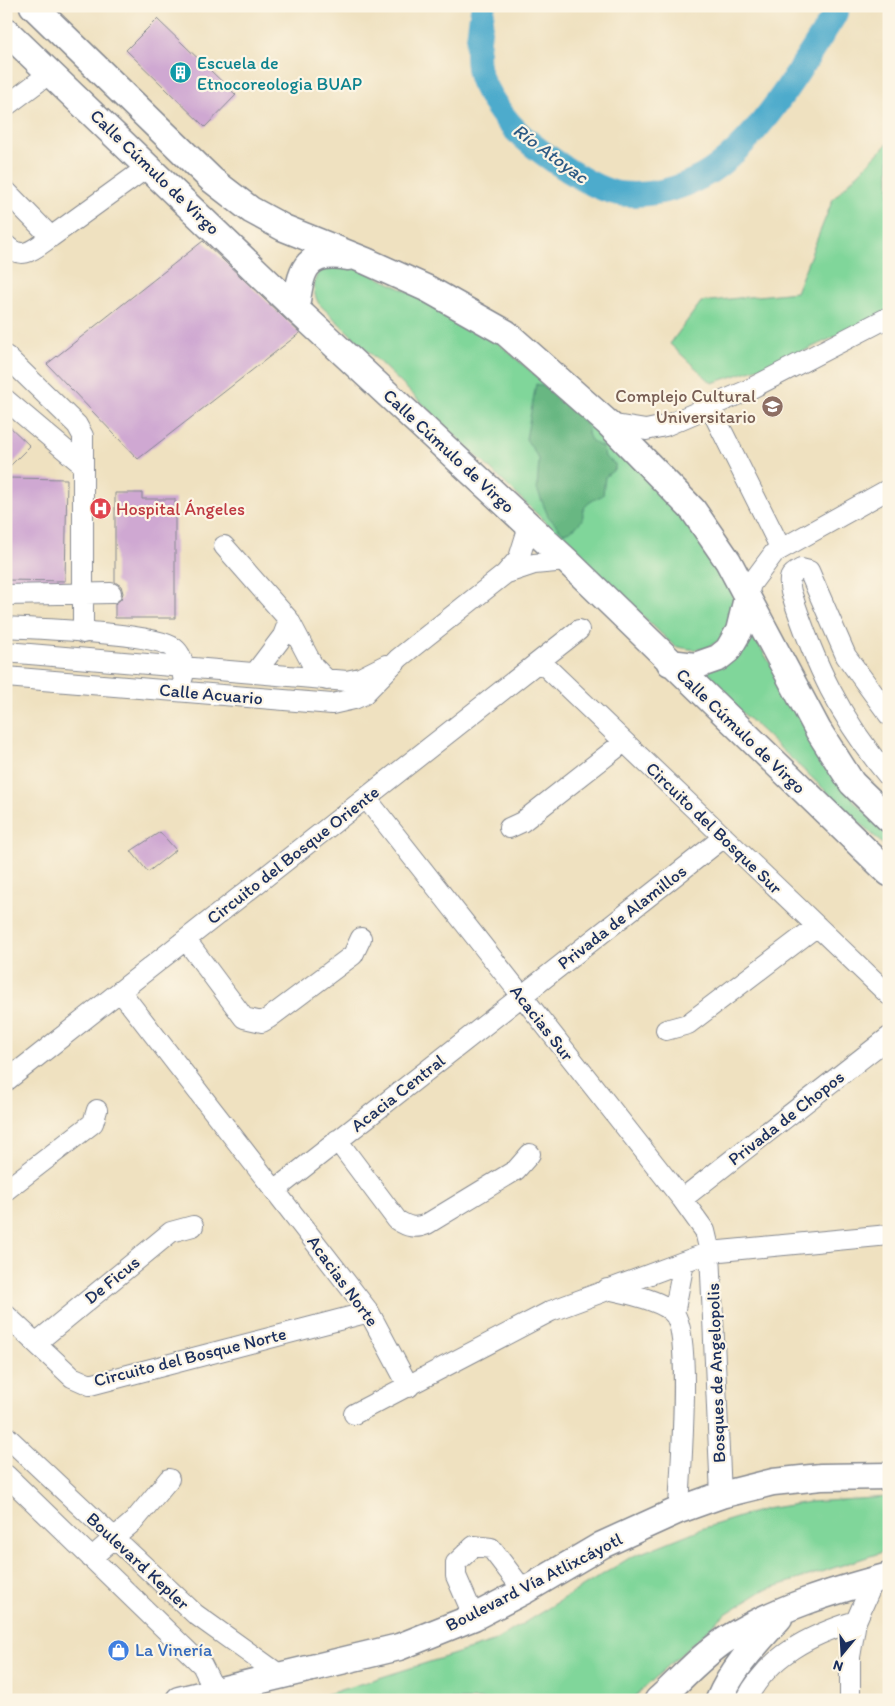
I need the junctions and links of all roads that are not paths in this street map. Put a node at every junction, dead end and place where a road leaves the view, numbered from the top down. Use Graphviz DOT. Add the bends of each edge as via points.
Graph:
graph roads {
  1 [pos="33,6"];
  2 [pos="6,31"];
  3 [pos="50,73"];
  4 [pos="6,106"];
  5 [pos="95,115"];
  6 [pos="160,130"];
  7 [pos="148,166"];
  8 [pos="6,191"];
  9 [pos="51,237"];
  10 [pos="6,245"];
  11 [pos="366,261"];
  12 [pos="296,309"];
  13 [pos="881,321"];
  14 [pos="6,356"];
  15 [pos="25,375"];
  16 [pos="6,392"];
  17 [pos="6,400"];
  18 [pos="710,407"];
  19 [pos="609,424"];
  20 [pos="83,465"];
  21 [pos="889,489"];
  22 [pos="529,526"];
  23 [pos="224,546"];
  24 [pos="780,549"];
  25 [pos="567,561"];
  26 [pos="505,574"];
  27 [pos="111,594"];
  28 [pos="6,595"];
  29 [pos="28,595"];
  30 [pos="83,595"];
  31 [pos="747,598"];
  32 [pos="289,620"];
  33 [pos="16,628"];
  34 [pos="579,630"];
  35 [pos="83,633"];
  36 [pos="6,652"];
  37 [pos="846,656"];
  38 [pos="399,658"];
  39 [pos="540,661"];
  40 [pos="670,663"];
  41 [pos="184,667"];
  42 [pos="818,668"];
  43 [pos="255,673"];
  44 [pos="6,677"];
  45 [pos="328,680"];
  46 [pos="790,681"];
  47 [pos="181,691"];
  48 [pos="889,715"];
  49 [pos="624,742"];
  50 [pos="889,777"];
  51 [pos="366,798"];
  52 [pos="889,819"];
  53 [pos="509,828"];
  54 [pos="724,837"];
  55 [pos="889,873"];
  56 [pos="817,926"];
  57 [pos="360,938"];
  58 [pos="186,940"];
  59 [pos="120,991"];
  60 [pos="889,995"];
  61 [pos="521,996"];
  62 [pos="666,1030"];
  63 [pos="889,1037"];
  64 [pos="6,1081"];
  65 [pos="97,1110"];
  66 [pos="337,1140"];
  67 [pos="530,1154"];
  68 [pos="6,1190"];
  69 [pos="274,1190"];
  70 [pos="682,1199"];
  71 [pos="192,1226"];
  72 [pos="889,1235"];
  73 [pos="710,1252"];
  74 [pos="684,1262"];
  75 [pos="607,1289"];
  76 [pos="369,1312"];
  77 [pos="674,1314"];
  78 [pos="6,1315"];
  79 [pos="714,1334"];
  80 [pos="683,1336"];
  81 [pos="36,1343"];
  82 [pos="409,1387"];
  83 [pos="354,1414"];
  84 [pos="6,1436"];
  85 [pos="6,1475"];
  86 [pos="889,1476"];
  87 [pos="169,1479"];
  88 [pos="721,1494"];
  89 [pos="679,1510"];
  90 [pos="115,1539"];
  91 [pos="91,1558"];
  92 [pos="882,1578"];
  93 [pos="524,1592"];
  94 [pos="789,1608"];
  95 [pos="474,1617"];
  96 [pos="856,1621"];
  97 [pos="280,1675"];
  98 [pos="215,1691"];
  99 [pos="179,1700"];
  100 [pos="658,1700"];
  101 [pos="719,1700"];
  102 [pos="746,1700"];
  103 [pos="850,1700"];
  1 -- 6 [label="main road, Calle Cúmulo de Virgo"];
  2 -- 3 [label="main road, Calle Cúmulo de Virgo"];
  3 -- 4 [label="street"];
  3 -- 5 [label="main road, Calle Cúmulo de Virgo"];
  5 -- 6 [label="main road" via="110,100"];
  5 -- 7 [label="main road, Calle Cúmulo de Virgo"];
  6 -- 11 [label="main road, Calle Cúmulo de Virgo" via="212,180 251,210 284,228"];
  7 -- 9 [label="street"];
  7 -- 12 [label="main road, Calle Cúmulo de Virgo"];
  8 -- 9 [label="street"];
  9 -- 10 [label="street" via="26,255"];
  11 -- 12 [label="main road" via="334,255 319,256 308,263 302,275"];
  11 -- 19 [label="main road, Calle Cúmulo de Virgo" via="428,289 506,333"];
  12 -- 22 [label="main road, Calle Cúmulo de Virgo"];
  13 -- 18 [label="street"];
  14 -- 15 [label="street"];
  15 -- 16 [label="street"];
  15 -- 20 [label="street" via="77,425 82,436"];
  17 -- 20 [label="street"];
  18 -- 19 [label="street" via="665,426 646,430"];
  18 -- 24 [label="street"];
  19 -- 31 [label="main road, Calle Cúmulo de Virgo" via="693,510 728,561"];
  20 -- 30 [label="street"];
  21 -- 24 [label="street"];
  22 -- 25 [label="main road, Calle Cúmulo de Virgo"];
  22 -- 26 [label="street, Calle Acuario" via="519,558"];
  23 -- 32 [label="street"];
  24 -- 31 [label="street" via="751,584"];
  25 -- 26 [label="street, Calle Acuario" via="534,564"];
  25 -- 40 [label="main road, Calle Cúmulo de Virgo"];
  26 -- 38 [label="street, Calle Acuario"];
  27 -- 30 [label="street"];
  28 -- 29 [label="street"];
  29 -- 30 [label="street"];
  29 -- 33 [label="street"];
  30 -- 35 [label="street"];
  31 -- 40 [label="main road" via="738,631 728,650 718,658 695,666"];
  31 -- 46 [label="main road, Calle Cúmulo de Virgo"];
  32 -- 43 [label="street" via="283,636"];
  32 -- 45 [label="street" via="313,666"];
  33 -- 35 [label="street"];
  34 -- 39 [label="street, Circuito del Bosque Oriente"];
  35 -- 41 [label="street" via="153,640 174,648"];
  36 -- 41 [label="street, Calle Acuario"];
  37 -- 42 [label="street"];
  37 -- 42 [label="street" via="813,578 809,571 801,569 789,576 790,586"];
  37 -- 48 [label="street"];
  38 -- 45 [label="street, Calle Acuario" via="360,678"];
  38 -- 47 [label="street, Calle Acuario" via="363,695 332,704"];
  39 -- 49 [label="street, Circuito del Bosque Sur"];
  39 -- 51 [label="street, Circuito del Bosque Oriente"];
  40 -- 55 [label="main road, Calle Cúmulo de Virgo"];
  41 -- 43 [label="street, Calle Acuario"];
  41 -- 47 [label="street"];
  42 -- 46 [label="street"];
  42 -- 50 [label="street" via="846,721"];
  43 -- 45 [label="street, Calle Acuario"];
  44 -- 47 [label="street, Calle Acuario"];
  46 -- 52 [label="main road, Calle Cúmulo de Virgo" via="852,783"];
  49 -- 53 [label="street" via="522,822"];
  49 -- 54 [label="street, Circuito del Bosque Sur"];
  51 -- 58 [label="street, Circuito del Bosque Oriente"];
  51 -- 61 [label="street, Acacias Sur"];
  54 -- 56 [label="street, Circuito del Bosque Sur"];
  54 -- 61 [label="street, Privada de Alamillos"];
  56 -- 60 [label="street, Circuito del Bosque Sur"];
  56 -- 62 [label="street" via="688,1024"];
  57 -- 58 [label="street" via="353,955 262,1022 244,1018"];
  58 -- 59 [label="street, Circuito del Bosque Oriente"];
  59 -- 64 [label="street, Circuito del Bosque Oriente"];
  59 -- 69 [label="street, Acacias Norte"];
  61 -- 66 [label="street, Acacia Central"];
  61 -- 70 [label="street, Acacias Sur"];
  63 -- 70 [label="street, Privada de Chopos"];
  65 -- 68 [label="street" via="93,1123"];
  66 -- 67 [label="street" via="397,1220 417,1228 516,1170"];
  66 -- 69 [label="street, Acacia Central"];
  69 -- 76 [label="street, Acacias Norte"];
  70 -- 73 [label="street, Acacias Sur" via="705,1231"];
  71 -- 81 [label="street, De Ficus" via="171,1232"];
  72 -- 73 [label="street"];
  73 -- 74 [label="street"];
  73 -- 79 [label="street, Bosques de Angelopolis"];
  74 -- 75 [label="street"];
  74 -- 77 [label="street, Bosques de Angelopolis"];
  75 -- 77 [label="street" via="640,1296"];
  75 -- 82 [label="street" via="551,1311"];
  76 -- 81 [label="street, Circuito del Bosque Norte" via="90,1385 72,1377"];
  76 -- 82 [label="street, Acacias Norte"];
  77 -- 80 [label="street, Bosques de Angelopolis"];
  78 -- 81 [label="street, Circuito del Bosque Norte"];
  79 -- 80 [label="street"];
  79 -- 88 [label="street, Bosques de Angelopolis"];
  80 -- 89 [label="street, Bosques de Angelopolis"];
  82 -- 83 [label="street"];
  84 -- 90 [label="street, Boulevard Kepler"];
  85 -- 91 [label="street, Boulevard Kepler"];
  86 -- 88 [label="main road, Boulevard Vía Atlixcáyotl" via="821,1477 773,1482"];
  87 -- 90 [label="street"];
  88 -- 89 [label="main road, Boulevard Vía Atlixcáyotl"];
  89 -- 93 [label="main road, Boulevard Vía Atlixcáyotl" via="602,1545"];
  90 -- 91 [label="street"];
  90 -- 97 [label="street, Boulevard Kepler" via="195,1614"];
  91 -- 98 [label="street, Boulevard Kepler" via="202,1665"];
  92 -- 94 [label="main road"];
  92 -- 96 [label="street"];
  93 -- 95 [label="main road, Boulevard Vía Atlixcáyotl"];
  93 -- 95 [label="street" via="491,1548 474,1546 456,1563 456,1576"];
  94 -- 100 [label="main road" via="726,1640"];
  94 -- 101 [label="main road" via="748,1652"];
  95 -- 97 [label="main road, Boulevard Vía Atlixcáyotl" via="399,1648"];
  96 -- 102 [label="street" via="824,1630 797,1644 772,1665"];
  96 -- 103 [label="street" via="850,1657"];
  97 -- 98 [label="main road, Boulevard Vía Atlixcáyotl"];
  98 -- 99 [label="main road, Boulevard Vía Atlixcáyotl"];
}
